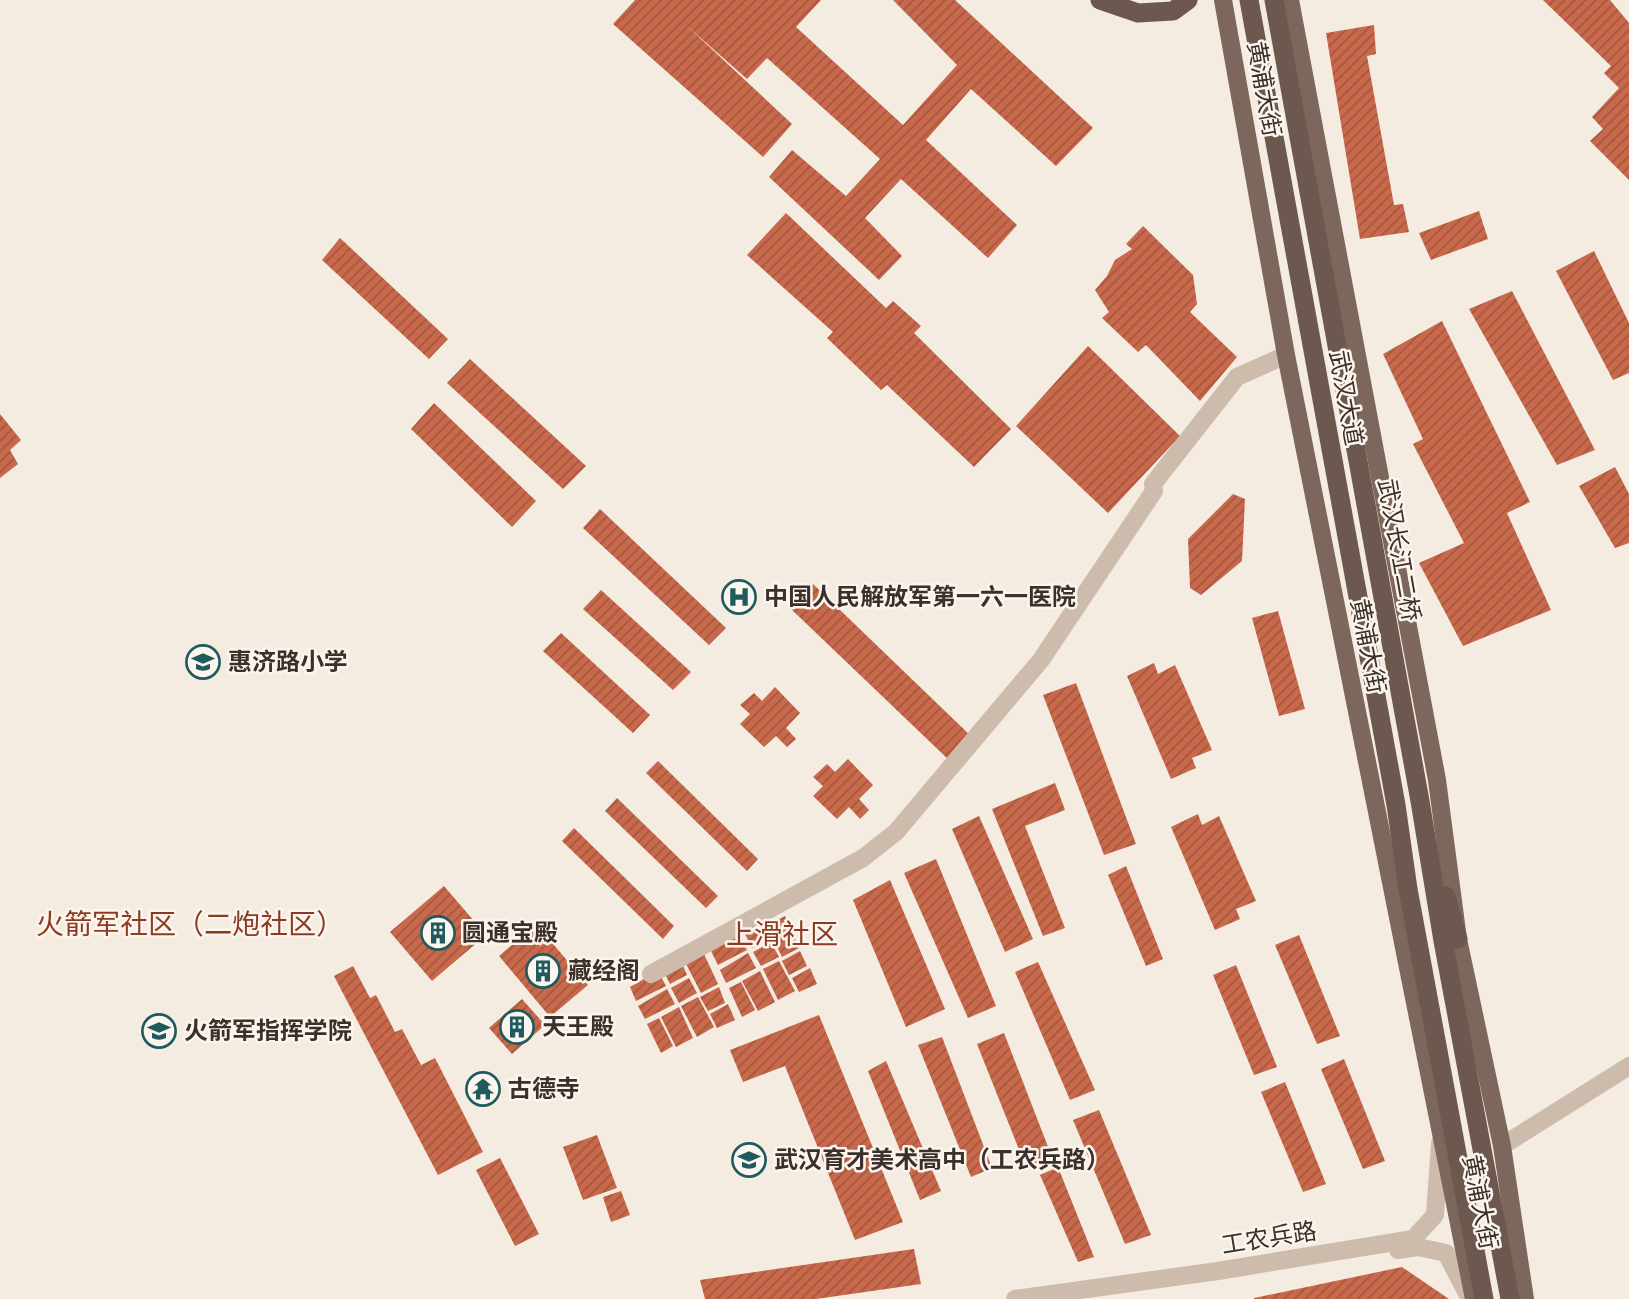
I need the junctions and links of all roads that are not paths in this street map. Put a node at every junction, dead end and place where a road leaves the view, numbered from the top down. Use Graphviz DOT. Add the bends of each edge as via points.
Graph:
graph roads {
  1 [pos="1100,0"];
  2 [pos="1188,0"];
  3 [pos="1223,0"];
  4 [pos="1249,0"];
  5 [pos="1274,0"];
  6 [pos="1290,0"];
  7 [pos="1286,355"];
  8 [pos="1420,801"];
  9 [pos="1408,889"];
  10 [pos="1458,939"];
  11 [pos="1402,940"];
  12 [pos="651,974"];
  13 [pos="1629,1066"];
  14 [pos="1441,1129"];
  15 [pos="1502,1146"];
  16 [pos="1015,1299"];
  17 [pos="1077,1299"];
  18 [pos="1472,1299"];
  19 [pos="1484,1299"];
  20 [pos="1510,1299"];
  21 [pos="1525,1299"];
  1 -- 2 [label="highway" via="1138,13 1173,10"];
  3 -- 7 [label="main road, 黄浦大街"];
  4 -- 9 [label="highway, 武汉大道"];
  5 -- 8 [label="highway, 武汉长江二桥"];
  6 -- 10 [label="main road, 黄浦大街" via="1437,780"];
  7 -- 11 [label="main road, 黄浦大街"];
  7 -- 12 [label="street" via="1237,377 1153,484 1154,491 1041,660 896,832 863,858"];
  8 -- 10 [label="highway"];
  8 -- 20 [label="highway"];
  9 -- 11 [label="highway"];
  9 -- 19 [label="highway"];
  10 -- 15 [label="main road, 黄浦大街"];
  11 -- 14 [label="main road, 黄浦大街"];
  13 -- 15 [label="street"];
  14 -- 16 [label="street, 工农兵路" via="1435,1215 1413,1239"];
  14 -- 18 [label="main road, 黄浦大街"];
  15 -- 21 [label="main road, 黄浦大街"];
  17 -- 18 [label="street, 工农兵路" via="1418,1247 1446,1253"];
}
